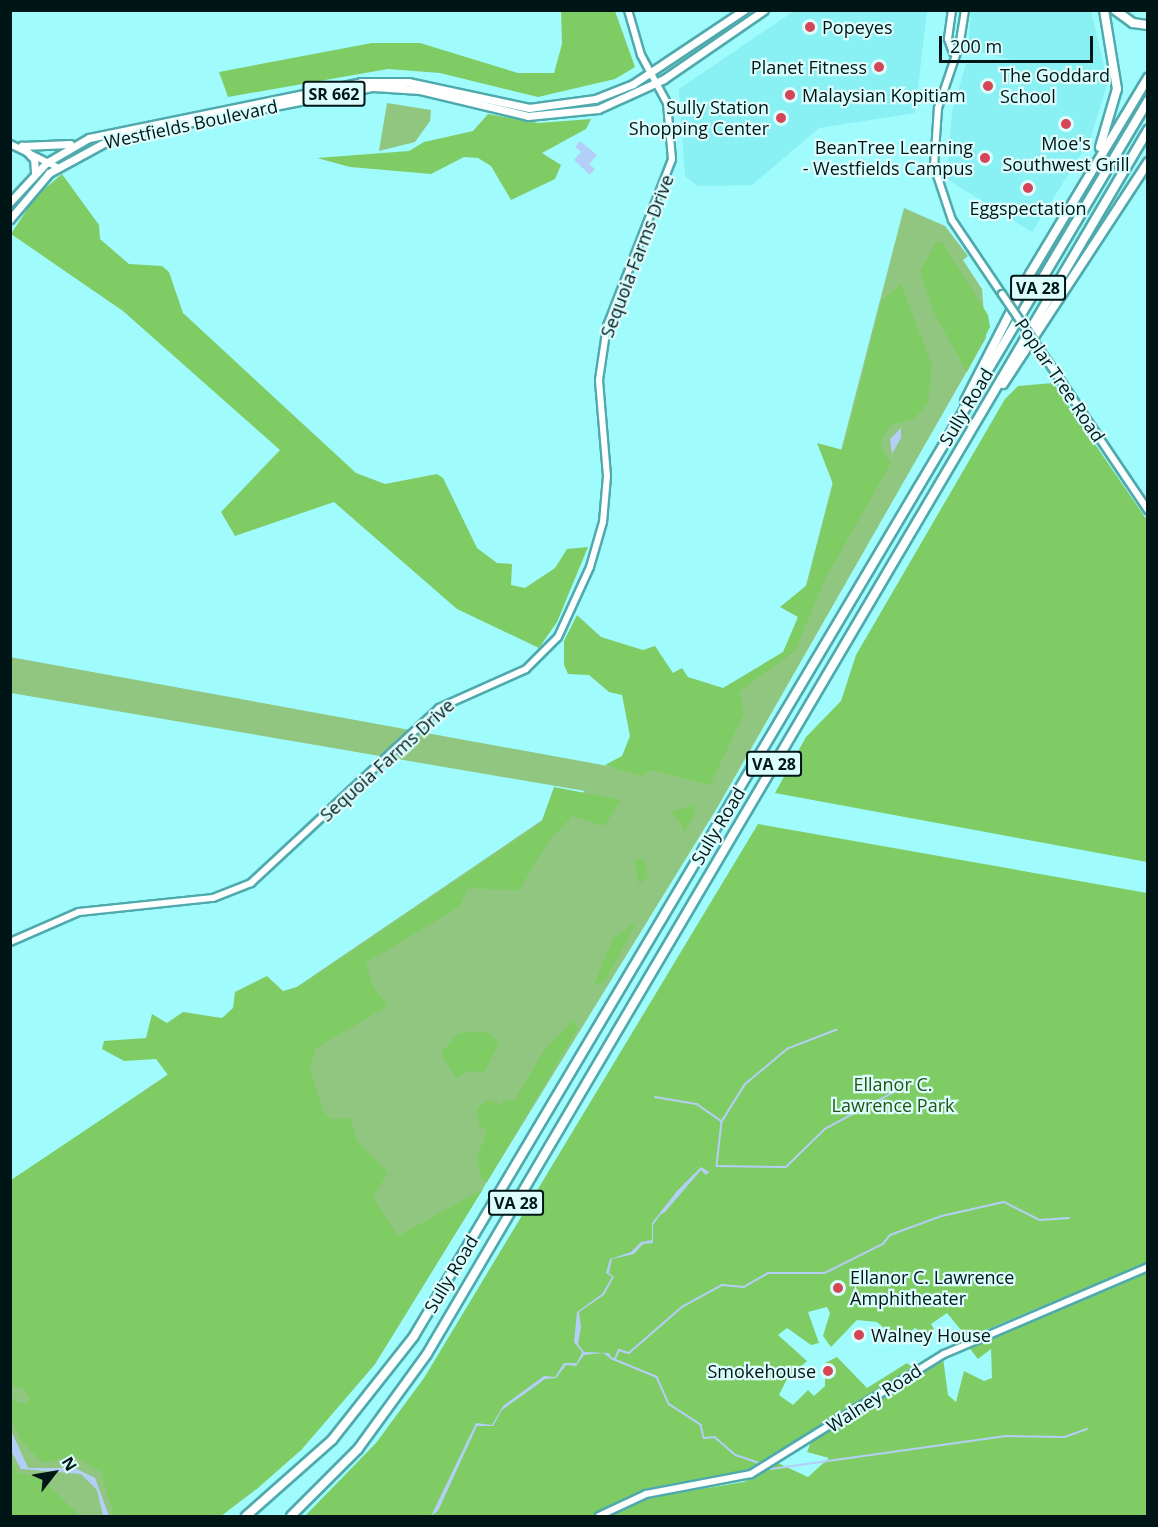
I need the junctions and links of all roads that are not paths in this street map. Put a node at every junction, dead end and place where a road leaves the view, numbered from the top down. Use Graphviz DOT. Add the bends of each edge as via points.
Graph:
graph roads {
  1 [pos="628,10"];
  2 [pos="744,10"];
  3 [pos="764,10"];
  4 [pos="952,10"];
  5 [pos="965,10"];
  6 [pos="1104,10"];
  7 [pos="1115,10"];
  8 [pos="1148,25"];
  9 [pos="953,53"];
  10 [pos="651,73"];
  11 [pos="1148,78"];
  12 [pos="657,83"];
  13 [pos="1148,101"];
  14 [pos="1148,130"];
  15 [pos="10,144"];
  16 [pos="73,144"];
  17 [pos="22,146"];
  18 [pos="1148,154"];
  19 [pos="50,160"];
  20 [pos="1148,162"];
  21 [pos="57,167"];
  22 [pos="1088,173"];
  23 [pos="33,175"];
  24 [pos="1127,192"];
  25 [pos="10,202"];
  26 [pos="10,219"];
  27 [pos="958,450"];
  28 [pos="926,474"];
  29 [pos="1148,510"];
  30 [pos="10,942"];
  31 [pos="1148,1267"];
  32 [pos="246,1516"];
  33 [pos="291,1516"];
  34 [pos="599,1516"];
  1 -- 10 [label="street, Sequoia Farms Drive"];
  2 -- 10 [label="main road, Westfields Boulevard / SR 662"];
  3 -- 12 [label="main road, Westfields Boulevard / SR 662"];
  4 -- 9 [label="street" via="948,39"];
  5 -- 9 [label="street"];
  6 -- 22 [label="highway" via="1117,89"];
  7 -- 8 [label="highway" via="1133,23"];
  9 -- 29 [label="street, Poplar Tree Road, bridge" via="933,146 938,183 952,220"];
  10 -- 12 [label="street, Sequoia Farms Drive"];
  10 -- 16 [label="main road, Westfields Boulevard / SR 662" via="595,99 529,108 417,83 362,82 127,127"];
  11 -- 22 [label="highway"];
  12 -- 21 [label="main road, Westfields Boulevard / SR 662" via="598,109 552,116 507,112 420,90 373,87 115,137"];
  12 -- 30 [label="street, Sequoia Farms Drive" via="671,116 672,159 607,326 599,380 608,476 603,522 590,567 556,641 516,675 439,708 251,883 213,898 79,912"];
  13 -- 28 [label="highway, Sully Road / VA 28"];
  14 -- 27 [label="highway, Sully Road / VA 28"];
  15 -- 17 [label="street"];
  16 -- 17 [label="main road"];
  16 -- 19 [label="main road, Westfields Boulevard / SR 662"];
  17 -- 19 [label="street"];
  17 -- 23 [label="main road" via="35,160"];
  18 -- 24 [label="highway"];
  19 -- 21 [label="street"];
  19 -- 23 [label="main road, Westfields Boulevard / SR 662"];
  20 -- 24 [label="highway"];
  21 -- 26 [label="main road, Westfields Boulevard / SR 662"];
  22 -- 28 [label="highway"];
  23 -- 25 [label="main road, Westfields Boulevard / SR 662"];
  24 -- 27 [label="highway" via="1041,332"];
  27 -- 33 [label="highway, Sully Road / VA 28" via="427,1354 358,1449"];
  28 -- 32 [label="highway, Sully Road / VA 28" via="414,1336 338,1434"];
  31 -- 34 [label="street, Walney Road" via="944,1354 751,1474 646,1494"];
}
